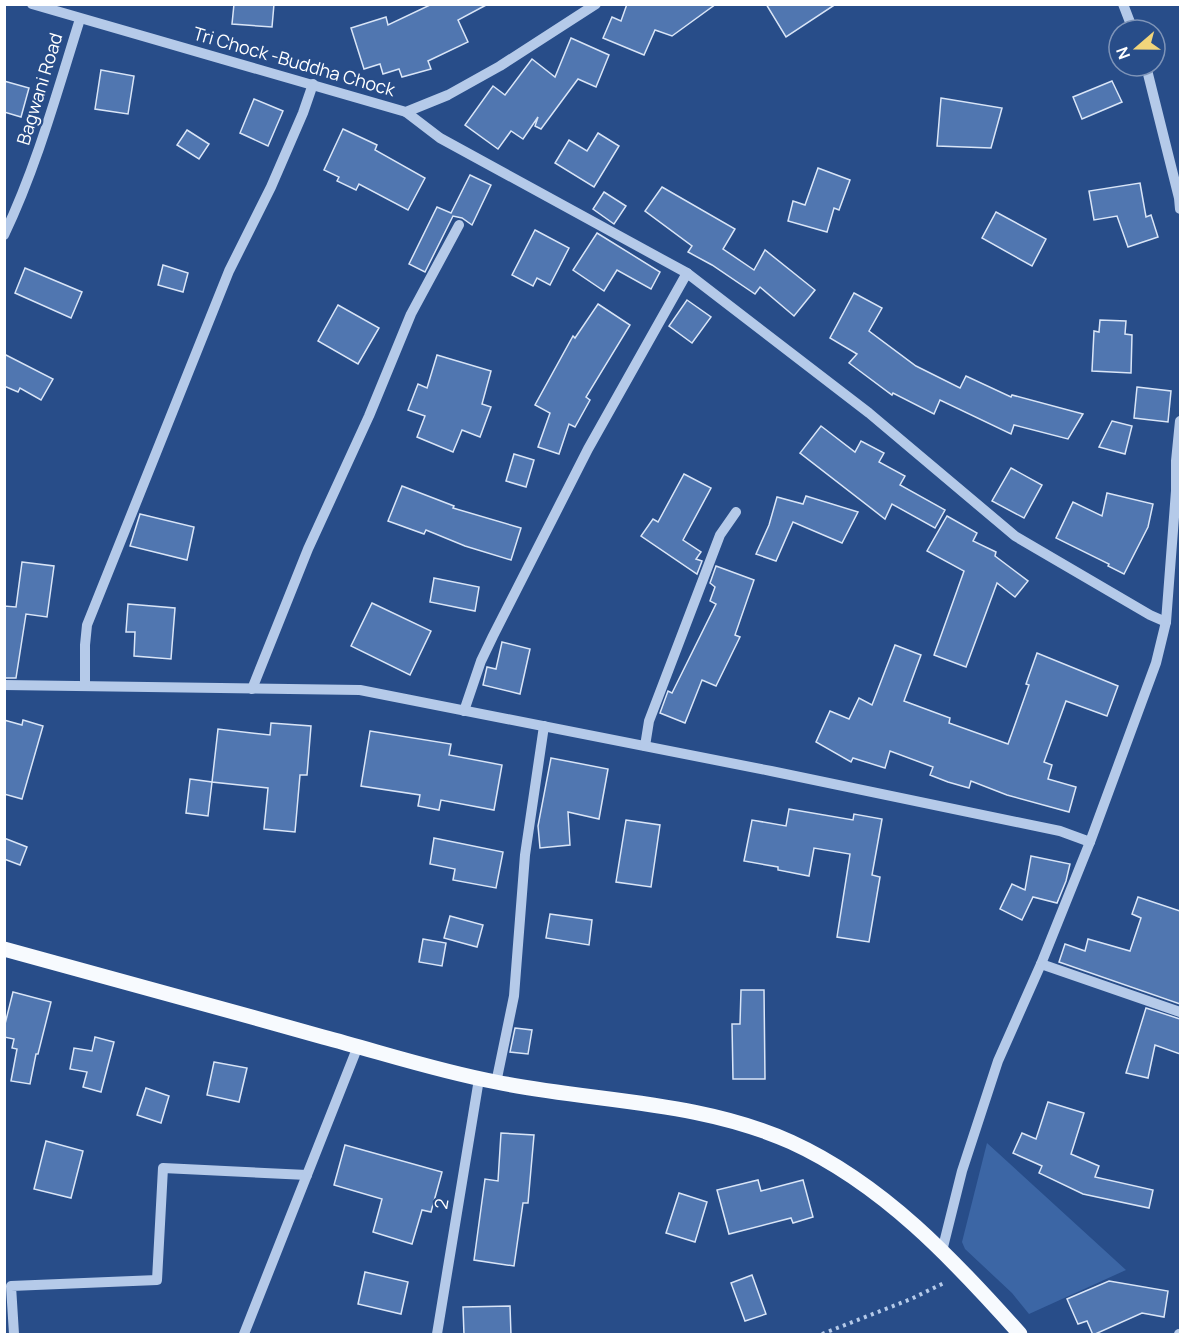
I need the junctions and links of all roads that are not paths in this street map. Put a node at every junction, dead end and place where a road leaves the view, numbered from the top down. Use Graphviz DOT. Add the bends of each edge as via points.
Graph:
graph roads {
  1 [pos="596,4"];
  2 [pos="39,5"];
  3 [pos="80,19"];
  4 [pos="1149,78"];
  5 [pos="313,84"];
  6 [pos="406,112"];
  7 [pos="1180,201"];
  8 [pos="459,225"];
  9 [pos="4,235"];
  10 [pos="687,273"];
  11 [pos="1180,421"];
  12 [pos="1178,460"];
  13 [pos="1178,491"];
  14 [pos="736,512"];
  15 [pos="1166,622"];
  16 [pos="4,685"];
  17 [pos="85,687"];
  18 [pos="252,689"];
  19 [pos="464,711"];
  20 [pos="544,726"];
  21 [pos="645,746"];
  22 [pos="1089,842"];
  23 [pos="4,949"];
  24 [pos="1041,964"];
  25 [pos="1180,1012"];
  26 [pos="358,1046"];
  27 [pos="479,1078"];
  28 [pos="496,1083"];
  29 [pos="307,1176"];
  30 [pos="942,1251"];
  31 [pos="14,1335"];
  32 [pos="244,1335"];
  33 [pos="437,1335"];
  34 [pos="1020,1335"];
  1 -- 6 [label="street, Tri Chock -Buddha Chock" via="500,66 448,95"];
  2 -- 3 [label="street, Tri Chock -Buddha Chock"];
  3 -- 5 [label="street, Tri Chock -Buddha Chock"];
  3 -- 9 [label="street, Bagwani Road" via="36,159"];
  4 -- 7 [label="street"];
  5 -- 6 [label="street, Tri Chock -Buddha Chock"];
  5 -- 17 [label="street" via="271,187 225,282 87,625"];
  6 -- 10 [label="street" via="440,138"];
  8 -- 18 [label="street" via="411,314 308,549"];
  10 -- 15 [label="street" via="869,413 1015,536"];
  10 -- 19 [label="street" via="588,449 498,625"];
  11 -- 12 [label="street"];
  12 -- 13 [label="street"];
  13 -- 15 [label="street"];
  14 -- 21 [label="street" via="720,535 650,721"];
  15 -- 22 [label="street" via="1156,663"];
  16 -- 17 [label="street"];
  17 -- 18 [label="street"];
  18 -- 19 [label="street" via="360,690"];
  19 -- 20 [label="street"];
  20 -- 21 [label="street"];
  20 -- 28 [label="street" via="525,855 514,996"];
  21 -- 22 [label="street" via="1060,831"];
  22 -- 24 [label="street"];
  23 -- 26 [label="main road"];
  24 -- 25 [label="street"];
  24 -- 30 [label="street" via="998,1060 962,1171"];
  26 -- 27 [label="main road"];
  26 -- 29 [label="street"];
  27 -- 28 [label="main road"];
  27 -- 33 [label="street, 2"];
  28 -- 30 [label="main road" via="687,1111 790,1142 870,1188"];
  29 -- 31 [label="street" via="163,1168 157,1280 11,1286"];
  29 -- 32 [label="street"];
  30 -- 34 [label="main road"];
}
